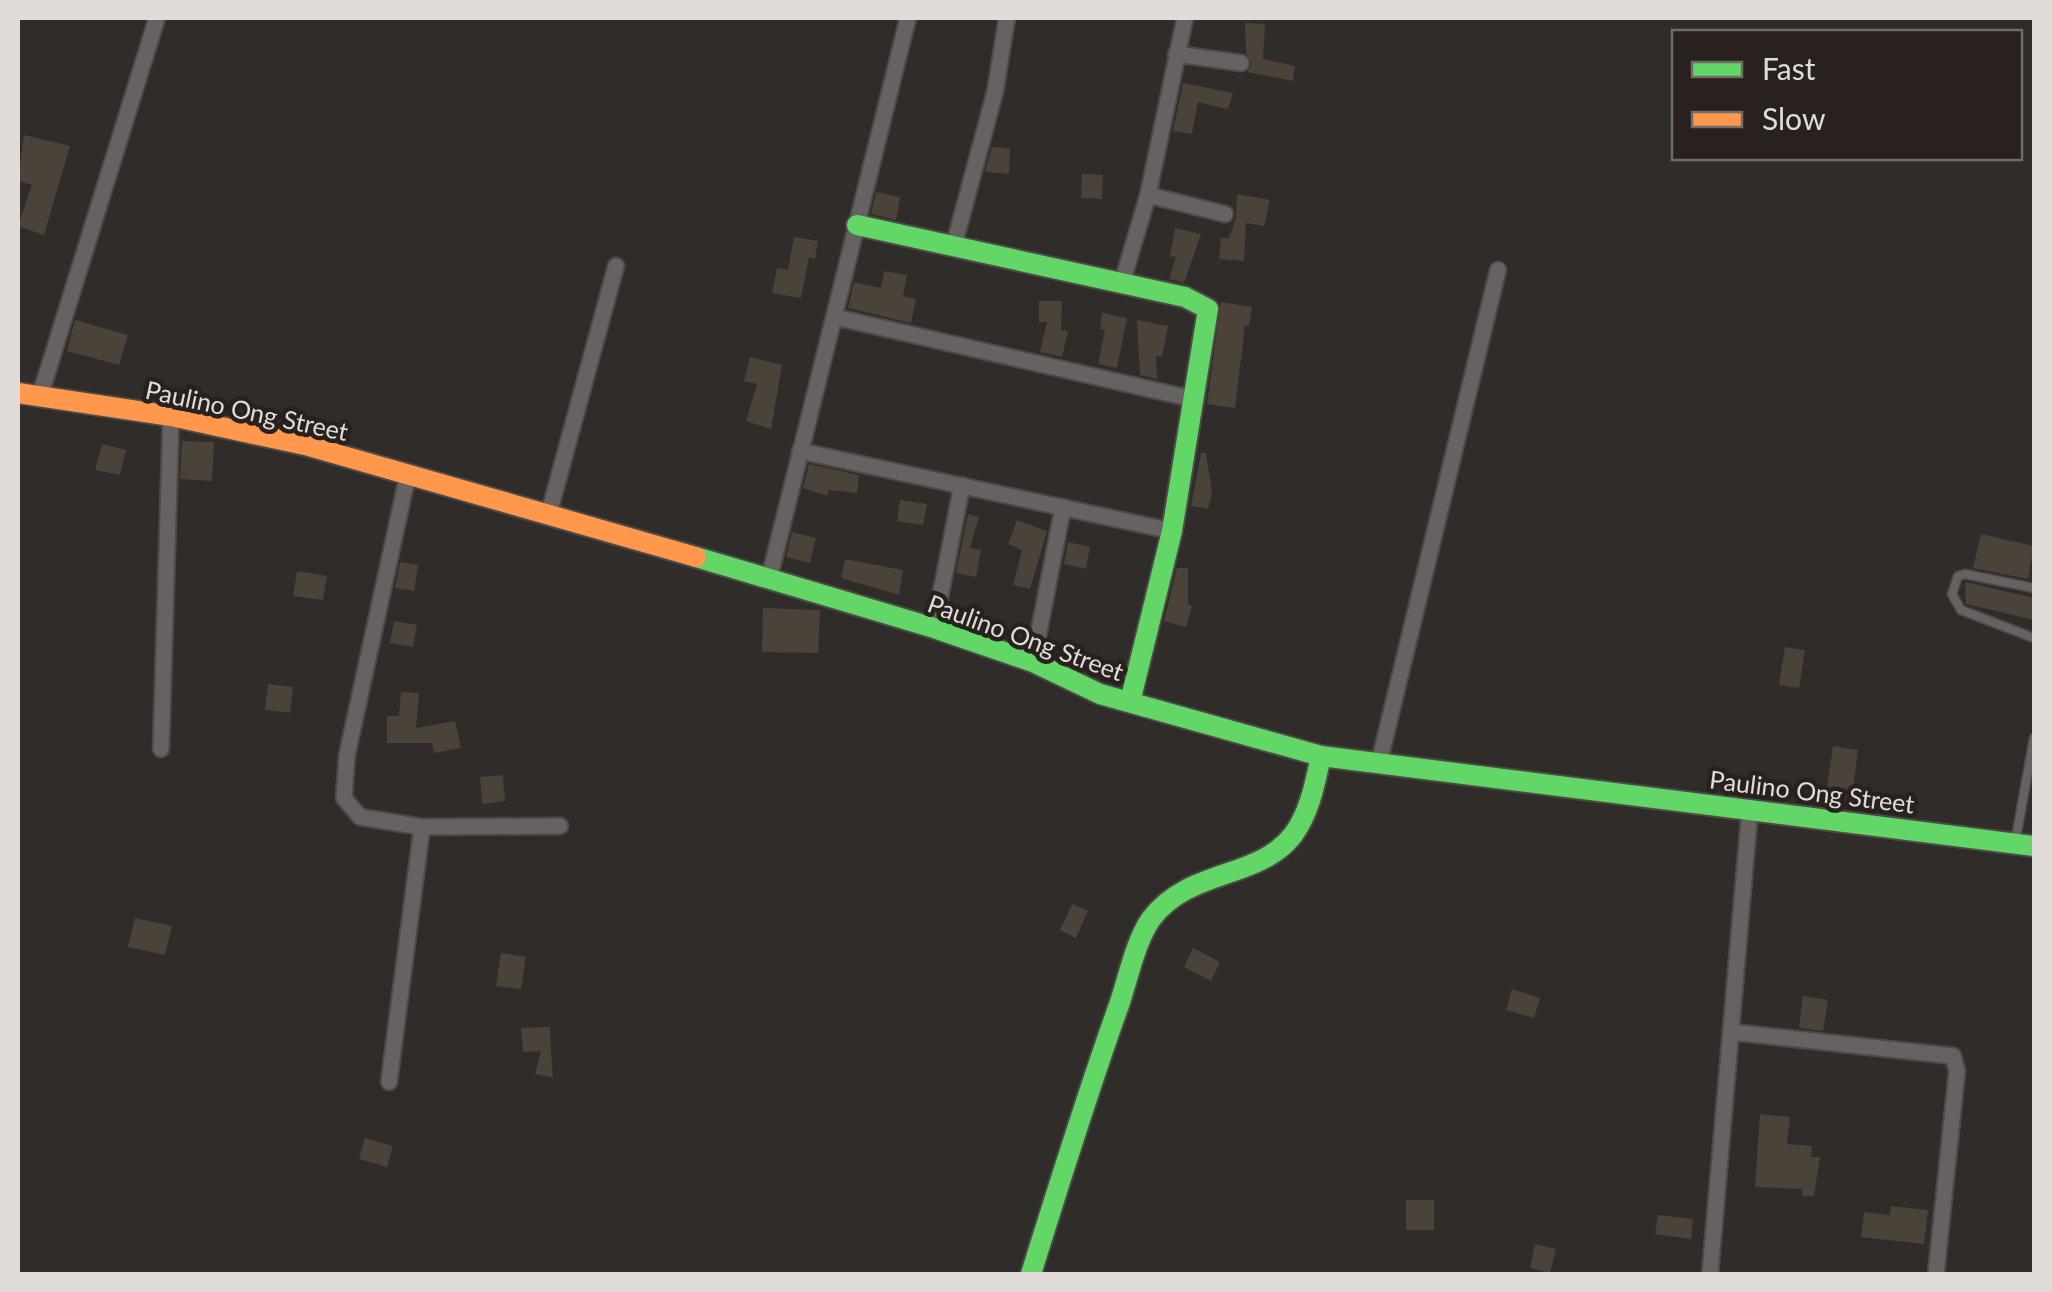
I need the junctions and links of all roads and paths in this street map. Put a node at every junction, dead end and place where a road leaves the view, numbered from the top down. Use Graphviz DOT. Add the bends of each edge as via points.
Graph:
graph roads {
  1 [pos="157,18"];
  2 [pos="908,18"];
  3 [pos="1007,18"];
  4 [pos="1185,18"];
  5 [pos="1176,54"];
  6 [pos="1241,63"];
  7 [pos="1148,195"];
  8 [pos="1224,214"];
  9 [pos="858,225"];
  10 [pos="954,245"];
  11 [pos="616,266"];
  12 [pos="1498,270"];
  13 [pos="1122,283"];
  14 [pos="834,317"];
  15 [pos="18,393"];
  16 [pos="40,396"];
  17 [pos="1193,399"];
  18 [pos="171,416"];
  19 [pos="800,451"];
  20 [pos="408,474"];
  21 [pos="962,484"];
  22 [pos="1063,508"];
  23 [pos="549,513"];
  24 [pos="1172,530"];
  25 [pos="769,579"];
  26 [pos="2034,588"];
  27 [pos="934,628"];
  28 [pos="2034,638"];
  29 [pos="1033,662"];
  30 [pos="1130,702"];
  31 [pos="2034,738"];
  32 [pos="161,749"];
  33 [pos="1321,756"];
  34 [pos="1379,763"];
  35 [pos="1750,808"];
  36 [pos="422,826"];
  37 [pos="560,826"];
  38 [pos="2025,844"];
  39 [pos="1731,1032"];
  40 [pos="389,1082"];
  41 [pos="1031,1274"];
  42 [pos="1710,1274"];
  43 [pos="1936,1274"];
  1 -- 16 [label="street"];
  2 -- 9 [label="street"];
  3 -- 10 [label="street" via="995,92"];
  4 -- 5 [label="street"];
  5 -- 6 [label="street"];
  5 -- 7 [label="street"];
  7 -- 8 [label="street"];
  7 -- 13 [label="street"];
  9 -- 10 [label="street"];
  9 -- 14 [label="street"];
  10 -- 13 [label="street"];
  11 -- 23 [label="street"];
  12 -- 34 [label="street"];
  13 -- 17 [label="street" via="1186,297 1208,309"];
  14 -- 17 [label="street"];
  14 -- 19 [label="street"];
  15 -- 16 [label="street, Paulino Ong Street"];
  16 -- 18 [label="street, Paulino Ong Street"];
  17 -- 24 [label="street"];
  18 -- 20 [label="street, Paulino Ong Street"];
  18 -- 32 [label="street"];
  19 -- 21 [label="street"];
  19 -- 25 [label="street"];
  20 -- 23 [label="street, Paulino Ong Street"];
  20 -- 36 [label="street" via="347,754 344,798 360,817"];
  21 -- 22 [label="street"];
  21 -- 27 [label="street"];
  22 -- 24 [label="street"];
  22 -- 29 [label="street"];
  23 -- 25 [label="street, Paulino Ong Street"];
  24 -- 30 [label="street"];
  25 -- 27 [label="street, Paulino Ong Street"];
  26 -- 28 [label="lane" via="1964,574 1952,594 1961,610"];
  27 -- 29 [label="street, Paulino Ong Street"];
  29 -- 30 [label="street, Paulino Ong Street"];
  30 -- 33 [label="street, Paulino Ong Street"];
  31 -- 38 [label="lane"];
  33 -- 34 [label="street, Paulino Ong Street"];
  33 -- 41 [label="street" via="1316,790 1294,837 1273,855 1180,891 1149,922"];
  34 -- 35 [label="street, Paulino Ong Street"];
  35 -- 38 [label="street, Paulino Ong Street"];
  35 -- 39 [label="street"];
  36 -- 37 [label="street"];
  36 -- 40 [label="street"];
  39 -- 42 [label="street"];
  39 -- 43 [label="street" via="1952,1056 1957,1071"];
}
